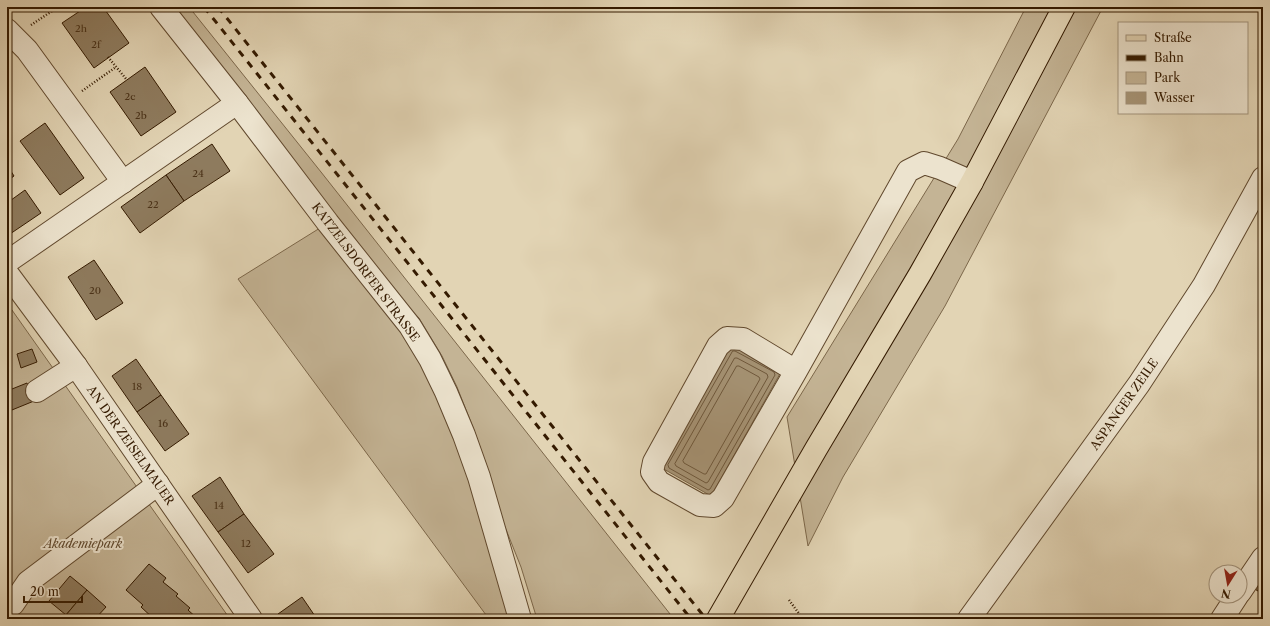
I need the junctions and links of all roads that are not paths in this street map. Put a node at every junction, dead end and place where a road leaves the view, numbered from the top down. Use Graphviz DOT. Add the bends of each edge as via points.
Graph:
graph roads {
  1 [pos="161,7"];
  2 [pos="1064,7"];
  3 [pos="10,33"];
  4 [pos="237,103"];
  5 [pos="1263,178"];
  6 [pos="123,182"];
  7 [pos="972,182"];
  8 [pos="7,262"];
  9 [pos="7,273"];
  10 [pos="76,366"];
  11 [pos="796,371"];
  12 [pos="37,391"];
  13 [pos="158,484"];
  14 [pos="1263,558"];
  15 [pos="1248,580"];
  16 [pos="13,604"];
  17 [pos="1232,604"];
  18 [pos="250,619"];
  19 [pos="520,619"];
  20 [pos="718,619"];
  21 [pos="968,619"];
  22 [pos="1222,619"];
  1 -- 4 [label="street, KATZELSDORFER STRASSE"];
  2 -- 7 [label="main road"];
  3 -- 6 [label="street" via="27,50"];
  4 -- 6 [label="street"];
  4 -- 19 [label="street, KATZELSDORFER STRASSE" via="410,326 430,359 464,435 479,477"];
  5 -- 21 [label="street, ASPANGER ZEILE" via="1204,285 1139,384"];
  6 -- 8 [label="street"];
  7 -- 11 [label="street" via="924,163 908,171"];
  7 -- 20 [label="main road"];
  9 -- 10 [label="street, AN DER ZEISELMAUER"];
  10 -- 12 [label="street"];
  10 -- 13 [label="street, AN DER ZEISELMAUER"];
  11 -- 11 [label="street" via="743,339 727,338 718,346 654,462 652,472 659,482 700,505 714,506 723,498"];
  13 -- 16 [label="street" via="28,582"];
  13 -- 18 [label="street, AN DER ZEISELMAUER"];
  14 -- 15 [label="street"];
  17 -- 22 [label="street"];
}
